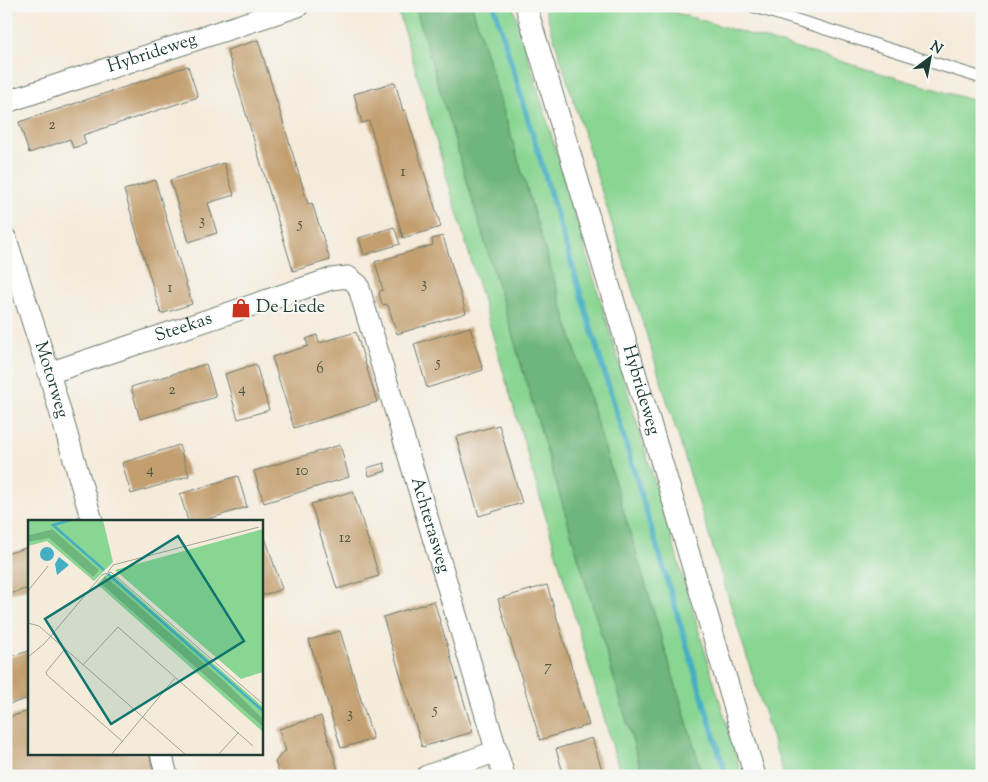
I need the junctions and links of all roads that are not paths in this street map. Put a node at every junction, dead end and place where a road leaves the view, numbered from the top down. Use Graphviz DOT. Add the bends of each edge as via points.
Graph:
graph roads {
  1 [pos="298,6"];
  2 [pos="526,6"];
  3 [pos="752,6"];
  4 [pos="982,78"];
  5 [pos="6,102"];
  6 [pos="6,239"];
  7 [pos="348,277"];
  8 [pos="49,373"];
  9 [pos="92,520"];
  10 [pos="497,751"];
  11 [pos="160,754"];
  12 [pos="167,776"];
  13 [pos="427,776"];
  14 [pos="504,776"];
  15 [pos="755,776"];
  1 -- 5 [label="street, Hybrideweg"];
  2 -- 15 [label="street, Hybrideweg"];
  3 -- 4 [label="lane"];
  6 -- 8 [label="street, Motorweg"];
  7 -- 8 [label="street, Steekas" via="331,279"];
  7 -- 10 [label="street, Achterasweg" via="358,285"];
  8 -- 9 [label="street, Motorweg"];
  10 -- 13 [label="street"];
  10 -- 14 [label="street, Achterasweg"];
  11 -- 12 [label="street"];
}
